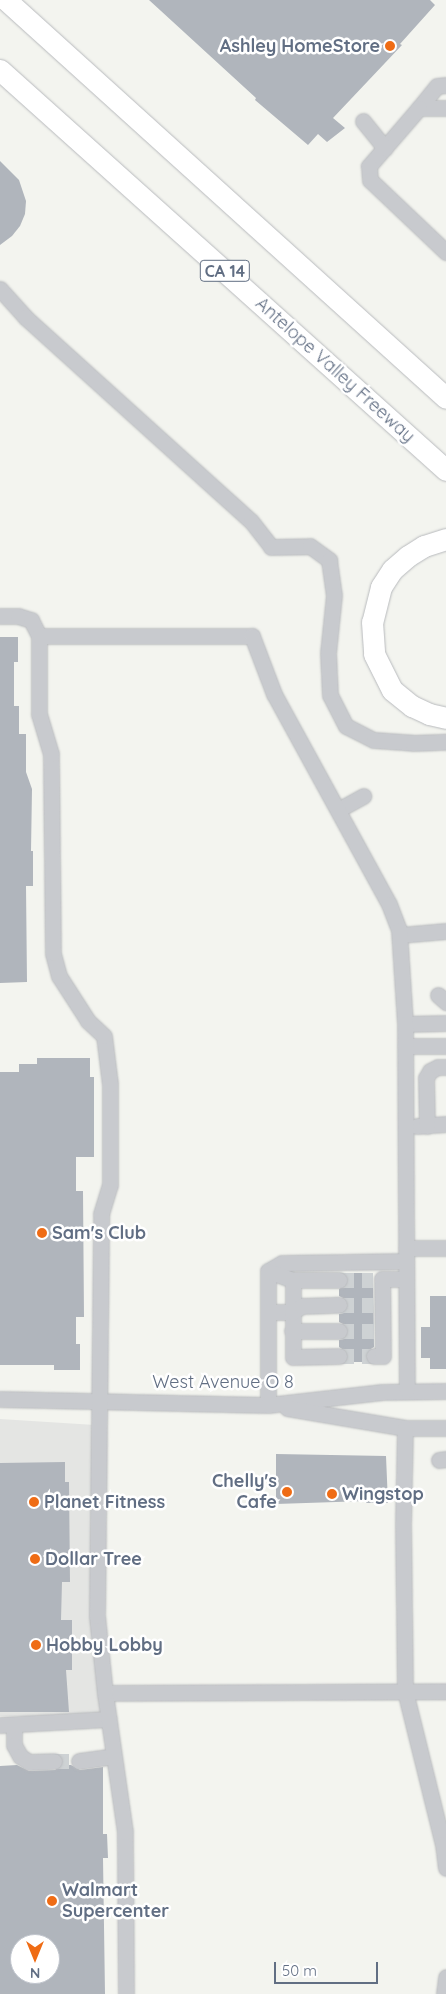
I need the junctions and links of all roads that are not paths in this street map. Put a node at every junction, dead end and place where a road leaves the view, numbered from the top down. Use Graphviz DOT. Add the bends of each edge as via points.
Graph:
graph roads {
  1 [pos="6,0"];
  2 [pos="2,71"];
  3 [pos="446,85"];
  4 [pos="419,108"];
  5 [pos="446,108"];
  6 [pos="363,121"];
  7 [pos="385,148"];
  8 [pos="446,252"];
  9 [pos="0,289"];
  10 [pos="446,398"];
  11 [pos="446,470"];
  12 [pos="446,540"];
  13 [pos="0,616"];
  14 [pos="39,636"];
  15 [pos="446,718"];
  16 [pos="446,742"];
  17 [pos="363,796"];
  18 [pos="338,810"];
  19 [pos="441,931"];
  20 [pos="400,935"];
  21 [pos="446,1023"];
  22 [pos="405,1024"];
  23 [pos="405,1046"];
  24 [pos="446,1046"];
  25 [pos="446,1067"];
  26 [pos="446,1124"];
  27 [pos="427,1126"];
  28 [pos="406,1128"];
  29 [pos="446,1248"];
  30 [pos="406,1255"];
  31 [pos="268,1271"];
  32 [pos="406,1279"];
  33 [pos="292,1280"];
  34 [pos="339,1280"];
  35 [pos="339,1305"];
  36 [pos="268,1312"];
  37 [pos="292,1312"];
  38 [pos="339,1331"];
  39 [pos="292,1332"];
  40 [pos="339,1356"];
  41 [pos="374,1356"];
  42 [pos="407,1390"];
  43 [pos="446,1391"];
  44 [pos="0,1399"];
  45 [pos="98,1401"];
  46 [pos="268,1404"];
  47 [pos="405,1428"];
  48 [pos="446,1428"];
  49 [pos="405,1691"];
  50 [pos="446,1691"];
  51 [pos="105,1693"];
  52 [pos="109,1719"];
  53 [pos="7,1725"];
  54 [pos="114,1756"];
  55 [pos="54,1761"];
  56 [pos="79,1761"];
  57 [pos="445,1851"];
  58 [pos="446,1868"];
  59 [pos="446,1978"];
  60 [pos="126,1994"];
  61 [pos="444,1994"];
  1 -- 10 [label="highway"];
  2 -- 11 [label="highway, Antelope Valley Freeway / CA 14"];
  3 -- 4 [label="street" via="437,86"];
  4 -- 5 [label="street"];
  4 -- 7 [label="street"];
  6 -- 7 [label="street"];
  7 -- 8 [label="street" via="369,166 370,180"];
  9 -- 16 [label="street" via="25,318 251,521 270,547 310,546 329,560 334,595 328,653 330,695 346,726 374,740"];
  12 -- 15 [label="highway" via="424,546 392,570 375,608 372,638 374,654 392,690 412,706"];
  13 -- 14 [label="street" via="30,620"];
  14 -- 18 [label="street" via="252,636 274,694"];
  14 -- 45 [label="street" via="39,714 51,754 53,953 59,976 88,1021 104,1036 110,1084 110,1185 100,1214"];
  17 -- 18 [label="street"];
  18 -- 20 [label="street" via="389,904"];
  19 -- 20 [label="street"];
  20 -- 22 [label="street"];
  21 -- 22 [label="street"];
  22 -- 23 [label="street"];
  23 -- 24 [label="street"];
  23 -- 28 [label="street"];
  25 -- 27 [label="street" via="430,1071 426,1078"];
  26 -- 27 [label="street"];
  27 -- 28 [label="street"];
  28 -- 30 [label="street"];
  29 -- 30 [label="street"];
  30 -- 31 [label="street" via="282,1263"];
  30 -- 32 [label="street"];
  31 -- 33 [label="street"];
  31 -- 36 [label="street"];
  32 -- 41 [label="street" via="378,1280 378,1331 383,1356"];
  32 -- 42 [label="street"];
  33 -- 34 [label="street"];
  33 -- 37 [label="street"];
  35 -- 37 [label="street" via="302,1306"];
  36 -- 37 [label="street"];
  36 -- 46 [label="street"];
  37 -- 39 [label="street"];
  38 -- 39 [label="street"];
  39 -- 40 [label="street" via="292,1357"];
  42 -- 43 [label="street, West Avenue O 8"];
  42 -- 46 [label="street, West Avenue O 8"];
  44 -- 45 [label="street, West Avenue O 8"];
  45 -- 46 [label="street, West Avenue O 8"];
  45 -- 51 [label="street" via="97,1616"];
  46 -- 47 [label="street"];
  47 -- 48 [label="street"];
  47 -- 49 [label="street"];
  49 -- 50 [label="street"];
  49 -- 51 [label="street"];
  49 -- 57 [label="street"];
  51 -- 52 [label="street"];
  52 -- 53 [label="street"];
  52 -- 54 [label="street"];
  53 -- 55 [label="street" via="20,1756 29,1762"];
  54 -- 56 [label="street"];
  54 -- 60 [label="street" via="125,1832"];
  57 -- 58 [label="street"];
  59 -- 61 [label="street"];
}
